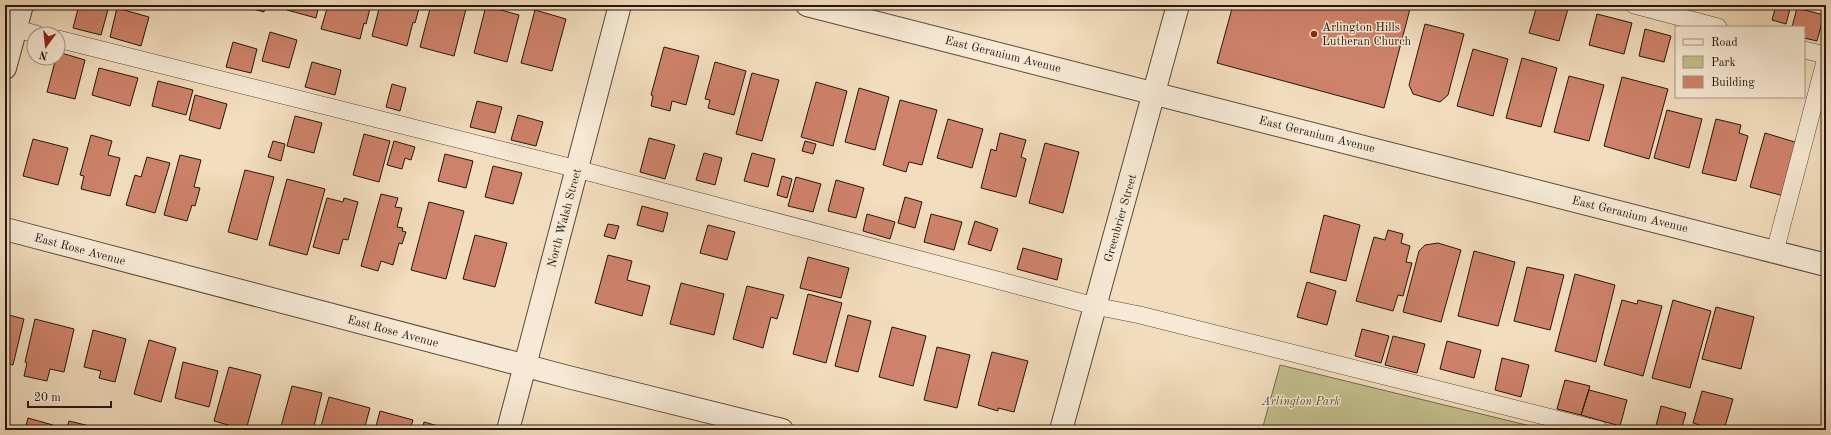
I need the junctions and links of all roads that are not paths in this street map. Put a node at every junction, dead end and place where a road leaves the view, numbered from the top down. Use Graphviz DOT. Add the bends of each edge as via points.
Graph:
graph roads {
  1 [pos="22,5"];
  2 [pos="620,5"];
  3 [pos="807,5"];
  4 [pos="1178,5"];
  5 [pos="1634,5"];
  6 [pos="1714,26"];
  7 [pos="10,27"];
  8 [pos="26,31"];
  9 [pos="66,42"];
  10 [pos="1805,50"];
  11 [pos="1826,57"];
  12 [pos="5,68"];
  13 [pos="1155,92"];
  14 [pos="577,169"];
  15 [pos="5,229"];
  16 [pos="1775,251"];
  17 [pos="1826,264"];
  18 [pos="1096,306"];
  19 [pos="525,366"];
  20 [pos="508,430"];
  21 [pos="782,430"];
  22 [pos="1061,430"];
  23 [pos="1600,430"];
  1 -- 7 [label="street"];
  2 -- 14 [label="street, North Walsh Street"];
  3 -- 13 [label="street, East Geranium Avenue"];
  4 -- 13 [label="street, Greenbrier Street"];
  5 -- 6 [label="lane"];
  7 -- 8 [label="lane"];
  7 -- 12 [label="street"];
  9 -- 14 [label="lane"];
  10 -- 11 [label="lane"];
  11 -- 16 [label="lane"];
  13 -- 16 [label="street, East Geranium Avenue"];
  13 -- 18 [label="street, Greenbrier Street"];
  14 -- 18 [label="lane"];
  14 -- 19 [label="street, North Walsh Street"];
  15 -- 19 [label="street, East Rose Avenue"];
  16 -- 17 [label="street, East Geranium Avenue"];
  18 -- 22 [label="street, Greenbrier Street"];
  18 -- 23 [label="lane"];
  19 -- 20 [label="street, North Walsh Street"];
  19 -- 21 [label="street, East Rose Avenue"];
}
